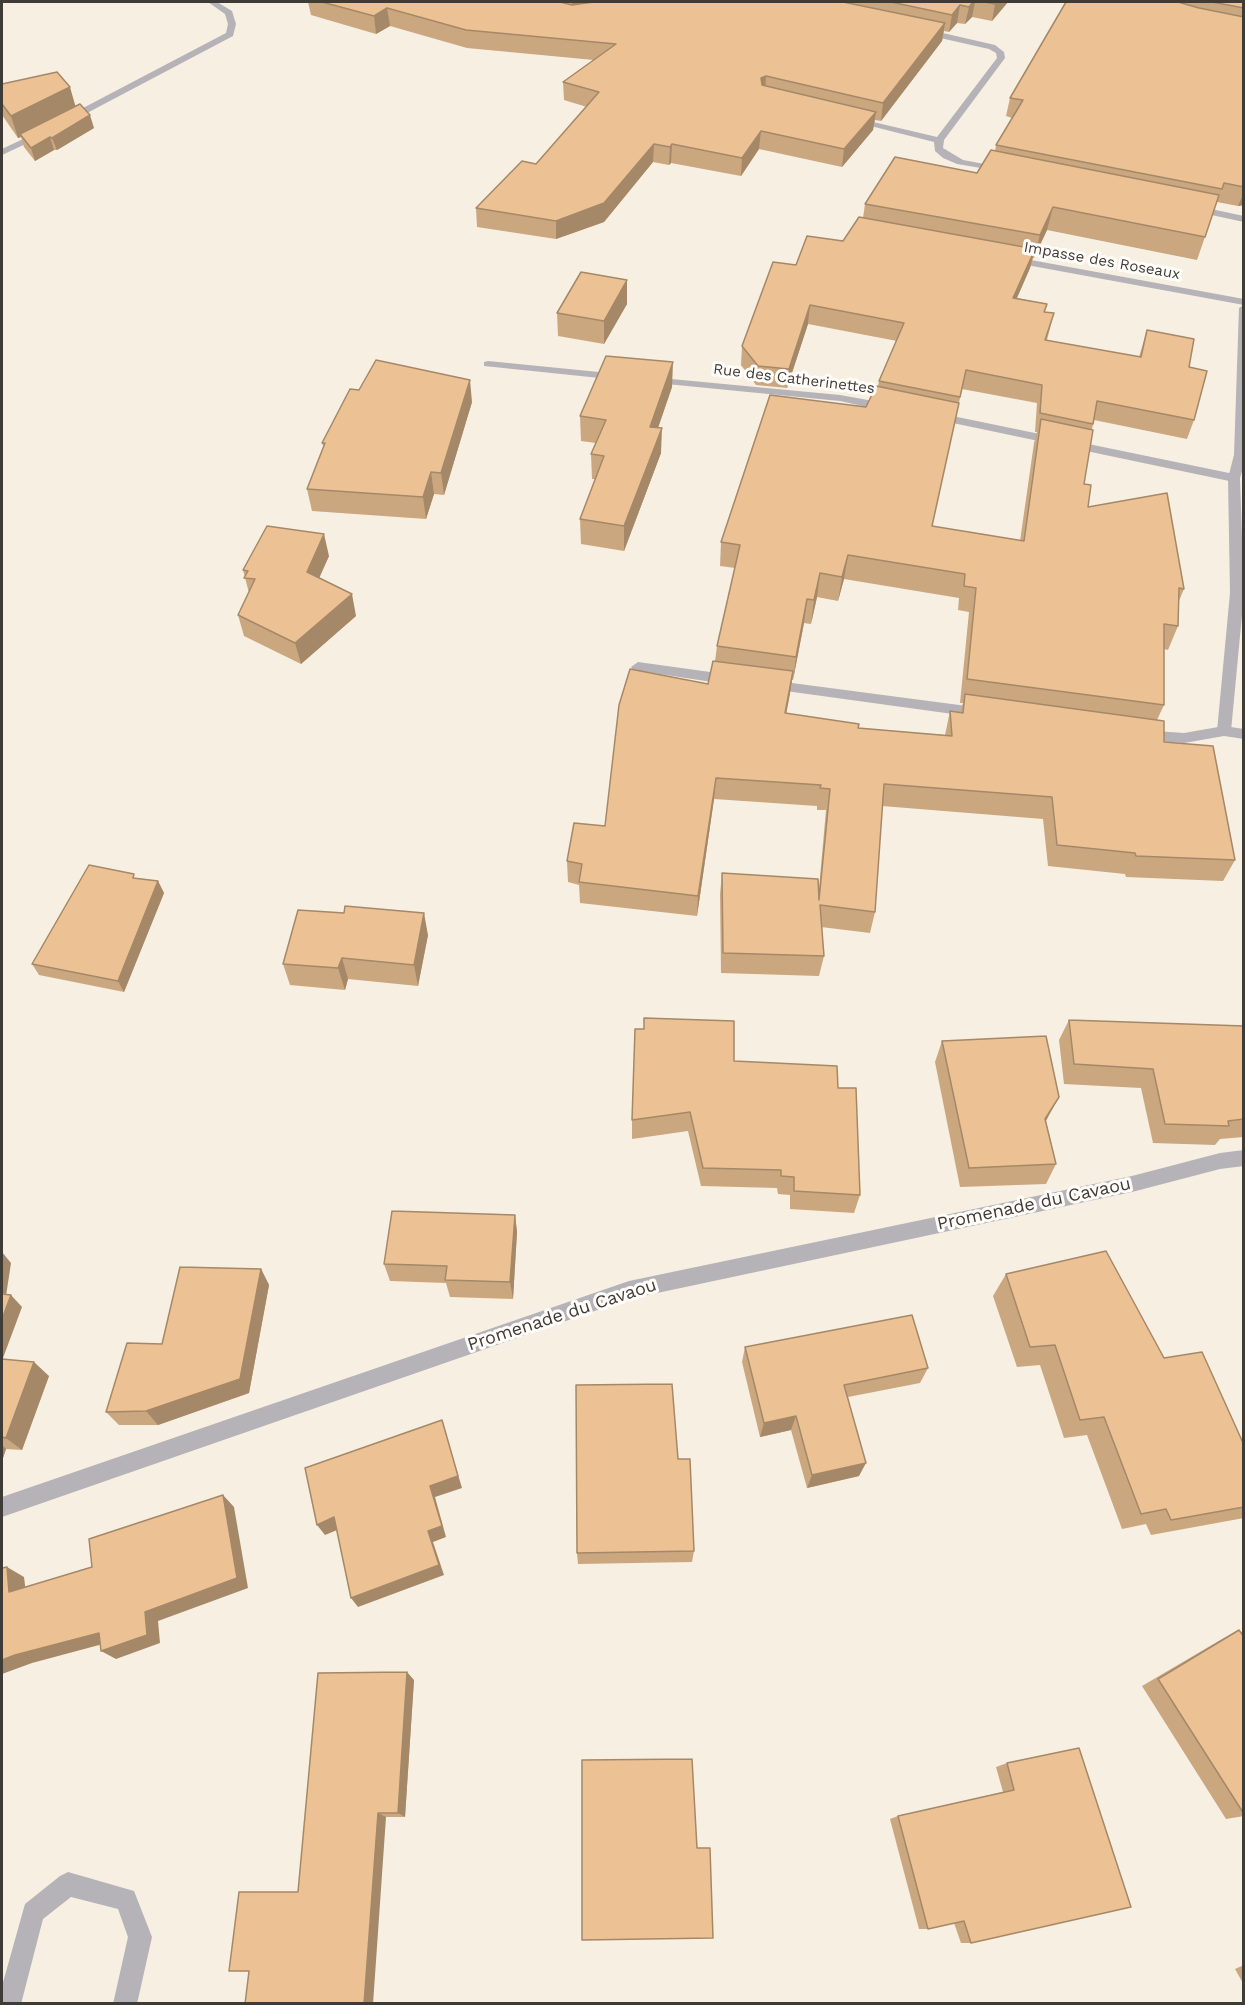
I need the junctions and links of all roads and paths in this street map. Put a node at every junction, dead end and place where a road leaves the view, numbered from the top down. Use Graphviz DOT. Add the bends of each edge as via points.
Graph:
graph roads {
  1 [pos="212,2"];
  2 [pos="911,29"];
  3 [pos="846,118"];
  4 [pos="939,141"];
  5 [pos="2,152"];
  6 [pos="1017,173"];
  7 [pos="1187,207"];
  8 [pos="1244,219"];
  9 [pos="1000,257"];
  10 [pos="1244,302"];
  11 [pos="1244,308"];
  12 [pos="488,364"];
  13 [pos="1234,478"];
  14 [pos="1240,593"];
  15 [pos="638,668"];
  16 [pos="1002,716"];
  17 [pos="1224,731"];
  18 [pos="1132,733"];
  19 [pos="1244,734"];
  20 [pos="1244,1158"];
  21 [pos="2,1506"];
  22 [pos="9,2004"];
  23 [pos="125,2004"];
  1 -- 5 [label="street" via="229,13 230,34"];
  2 -- 4 [label="street" via="992,46 1000,52 1001,58"];
  3 -- 4 [label="street"];
  4 -- 6 [label="street" via="938,149 953,159"];
  7 -- 8 [label="street"];
  9 -- 10 [label="street, Impasse des Roseaux"];
  11 -- 13 [label="street" via="1240,455"];
  12 -- 13 [label="street, Rue des Catherinettes" via="840,398"];
  13 -- 14 [label="street"];
  14 -- 17 [label="street"];
  15 -- 16 [label="street"];
  17 -- 18 [label="street" via="1184,738"];
  17 -- 19 [label="street"];
  20 -- 21 [label="street, Promenade du Cavaou" via="629,1290"];
  22 -- 23 [label="street" via="33,1912 68,1884 126,1899 140,1937"];
}
